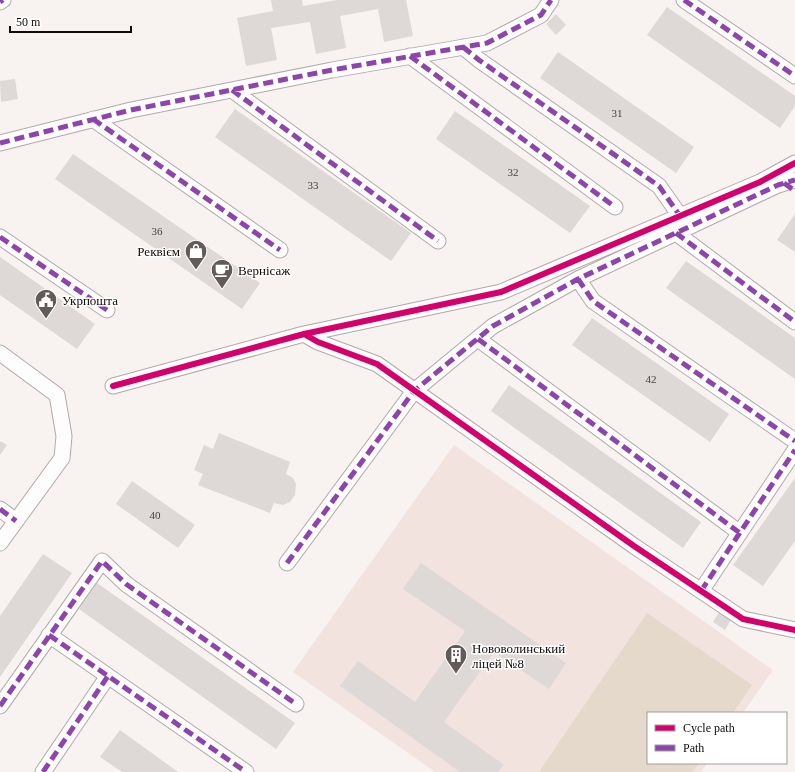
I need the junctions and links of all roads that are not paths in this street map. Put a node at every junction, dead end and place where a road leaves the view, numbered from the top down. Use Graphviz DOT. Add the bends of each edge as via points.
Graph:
graph roads {
  1 [pos="3,0"];
  2 [pos="551,0"];
  3 [pos="684,0"];
  4 [pos="0,2"];
  5 [pos="463,47"];
  6 [pos="410,56"];
  7 [pos="795,76"];
  8 [pos="232,90"];
  9 [pos="93,119"];
  10 [pos="0,143"];
  11 [pos="795,163"];
  12 [pos="791,185"];
  13 [pos="615,207"];
  14 [pos="680,216"];
  15 [pos="676,233"];
  16 [pos="0,237"];
  17 [pos="438,241"];
  18 [pos="280,250"];
  19 [pos="578,279"];
  20 [pos="107,310"];
  21 [pos="795,322"];
  22 [pos="304,334"];
  23 [pos="478,339"];
  24 [pos="0,353"];
  25 [pos="113,386"];
  26 [pos="414,391"];
  27 [pos="795,441"];
  28 [pos="795,450"];
  29 [pos="0,509"];
  30 [pos="16,521"];
  31 [pos="740,533"];
  32 [pos="0,543"];
  33 [pos="287,563"];
  34 [pos="701,591"];
  35 [pos="794,628"];
  36 [pos="49,635"];
  37 [pos="108,676"];
  38 [pos="296,704"];
  39 [pos="0,706"];
  40 [pos="43,772"];
  41 [pos="246,772"];
  1 -- 4 [label="street"];
  2 -- 5 [label="street" via="541,15 487,43"];
  3 -- 7 [label="street"];
  5 -- 6 [label="street"];
  5 -- 14 [label="street" via="659,186"];
  6 -- 8 [label="street"];
  6 -- 13 [label="street"];
  8 -- 9 [label="street"];
  8 -- 17 [label="street"];
  9 -- 10 [label="street"];
  9 -- 18 [label="street"];
  11 -- 14 [label="street" via="760,182"];
  12 -- 15 [label="street"];
  14 -- 22 [label="street" via="501,292"];
  15 -- 19 [label="street"];
  15 -- 21 [label="street"];
  16 -- 20 [label="street"];
  19 -- 23 [label="street" via="493,326"];
  19 -- 27 [label="street" via="593,301"];
  22 -- 25 [label="street"];
  22 -- 26 [label="street" via="318,342 377,364"];
  23 -- 26 [label="street"];
  23 -- 31 [label="street"];
  24 -- 30 [label="street" via="57,395 64,436 62,458"];
  26 -- 33 [label="street"];
  26 -- 34 [label="street"];
  28 -- 31 [label="street"];
  29 -- 30 [label="street"];
  30 -- 32 [label="street"];
  31 -- 34 [label="street"];
  34 -- 35 [label="street" via="743,619"];
  36 -- 37 [label="street"];
  36 -- 38 [label="street" via="102,561 126,584"];
  36 -- 39 [label="street"];
  37 -- 40 [label="street"];
  37 -- 41 [label="street"];
}
